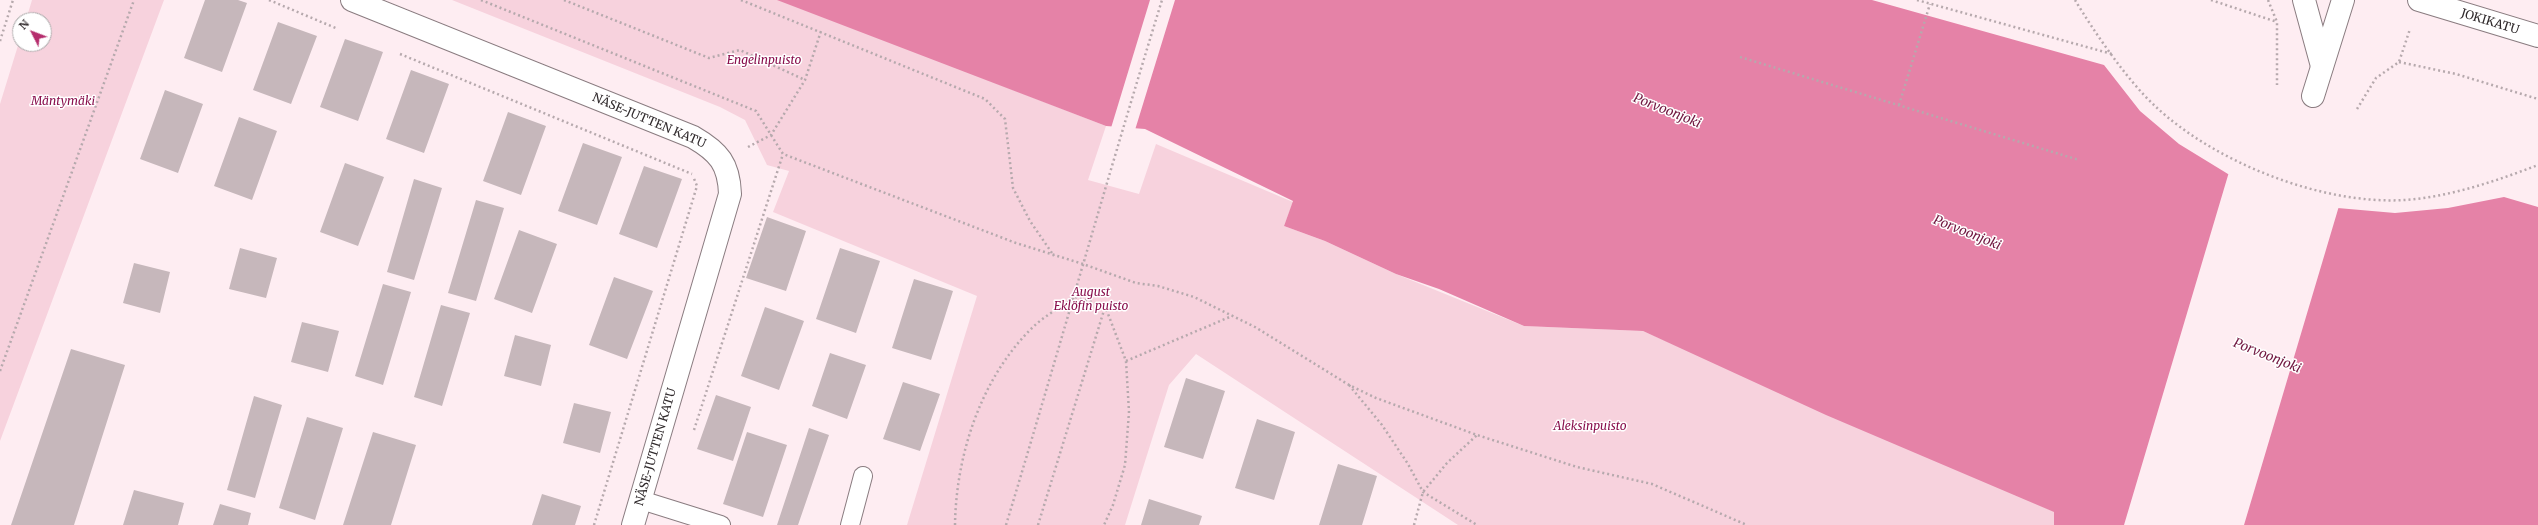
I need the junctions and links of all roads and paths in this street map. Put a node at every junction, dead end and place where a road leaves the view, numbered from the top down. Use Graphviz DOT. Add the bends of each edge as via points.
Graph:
graph roads {
  1 [pos="13,0"];
  2 [pos="134,0"];
  3 [pos="352,0"];
  4 [pos="482,0"];
  5 [pos="564,0"];
  6 [pos="741,0"];
  7 [pos="1162,0"];
  8 [pos="1918,0"];
  9 [pos="2075,0"];
  10 [pos="2211,0"];
  11 [pos="2268,0"];
  12 [pos="2304,0"];
  13 [pos="2343,0"];
  14 [pos="2419,0"];
  15 [pos="1930,4"];
  16 [pos="2277,22"];
  17 [pos="821,31"];
  18 [pos="2538,36"];
  19 [pos="0,41"];
  20 [pos="2112,54"];
  21 [pos="1740,56"];
  22 [pos="2399,62"];
  23 [pos="2322,66"];
  24 [pos="805,80"];
  25 [pos="2277,86"];
  26 [pos="2313,96"];
  27 [pos="2538,99"];
  28 [pos="1899,105"];
  29 [pos="2357,109"];
  30 [pos="770,135"];
  31 [pos="783,154"];
  32 [pos="2079,160"];
  33 [pos="2538,165"];
  34 [pos="692,174"];
  35 [pos="1055,256"];
  36 [pos="1083,264"];
  37 [pos="1075,297"];
  38 [pos="1105,306"];
  39 [pos="1232,316"];
  40 [pos="1126,361"];
  41 [pos="0,371"];
  42 [pos="1349,385"];
  43 [pos="693,433"];
  44 [pos="1477,435"];
  45 [pos="864,476"];
  46 [pos="1424,492"];
  47 [pos="641,500"];
  48 [pos="594,525"];
  49 [pos="633,525"];
  50 [pos="721,525"];
  51 [pos="850,525"];
  52 [pos="955,525"];
  53 [pos="1006,525"];
  54 [pos="1038,525"];
  55 [pos="1104,525"];
  56 [pos="1414,525"];
  57 [pos="1477,525"];
  58 [pos="1747,525"];
  1 -- 19 [label="path"];
  2 -- 41 [label="path"];
  3 -- 47 [label="street, NÄSE-JUTTEN KATU" via="693,137 712,148 722,161 730,177 730,194"];
  4 -- 30 [label="path" via="756,111"];
  5 -- 24 [label="path" via="709,58 740,50"];
  6 -- 17 [label="path"];
  7 -- 36 [label="path"];
  8 -- 15 [label="path"];
  9 -- 20 [label="path"];
  10 -- 16 [label="path"];
  11 -- 16 [label="path"];
  12 -- 23 [label="street"];
  13 -- 23 [label="street"];
  14 -- 18 [label="street, JOKIKATU"];
  14 -- 22 [label="path"];
  15 -- 20 [label="path"];
  15 -- 28 [label="path"];
  16 -- 25 [label="path"];
  17 -- 24 [label="path"];
  17 -- 35 [label="path" via="985,99 1005,119 1013,188 1030,221"];
  20 -- 33 [label="path" via="2154,106 2186,132 2224,155 2270,177 2320,192 2404,200 2464,190"];
  21 -- 28 [label="path"];
  22 -- 27 [label="path" via="2456,74"];
  22 -- 29 [label="path" via="2376,78"];
  23 -- 26 [label="street"];
  24 -- 30 [label="path"];
  28 -- 32 [label="path"];
  30 -- 31 [label="path"];
  31 -- 35 [label="path"];
  31 -- 43 [label="path"];
  34 -- 48 [label="path" via="697,186"];
  35 -- 36 [label="path"];
  36 -- 37 [label="path"];
  36 -- 39 [label="path" via="1136,283 1158,286 1194,298"];
  37 -- 38 [label="path"];
  37 -- 52 [label="path" via="1033,327 1004,362 985,394 967,443 955,494"];
  37 -- 53 [label="path"];
  38 -- 40 [label="path"];
  38 -- 54 [label="path"];
  39 -- 40 [label="path"];
  39 -- 42 [label="path" via="1255,327"];
  40 -- 55 [label="path" via="1129,412 1125,465"];
  42 -- 44 [label="path" via="1376,398"];
  42 -- 46 [label="path" via="1382,425"];
  44 -- 46 [label="path" via="1447,463"];
  44 -- 58 [label="path" via="1577,467 1652,484"];
  45 -- 51 [label="lane"];
  46 -- 56 [label="path"];
  46 -- 57 [label="path"];
  47 -- 49 [label="street, NÄSE-JUTTEN KATU"];
  47 -- 50 [label="lane"];
}
